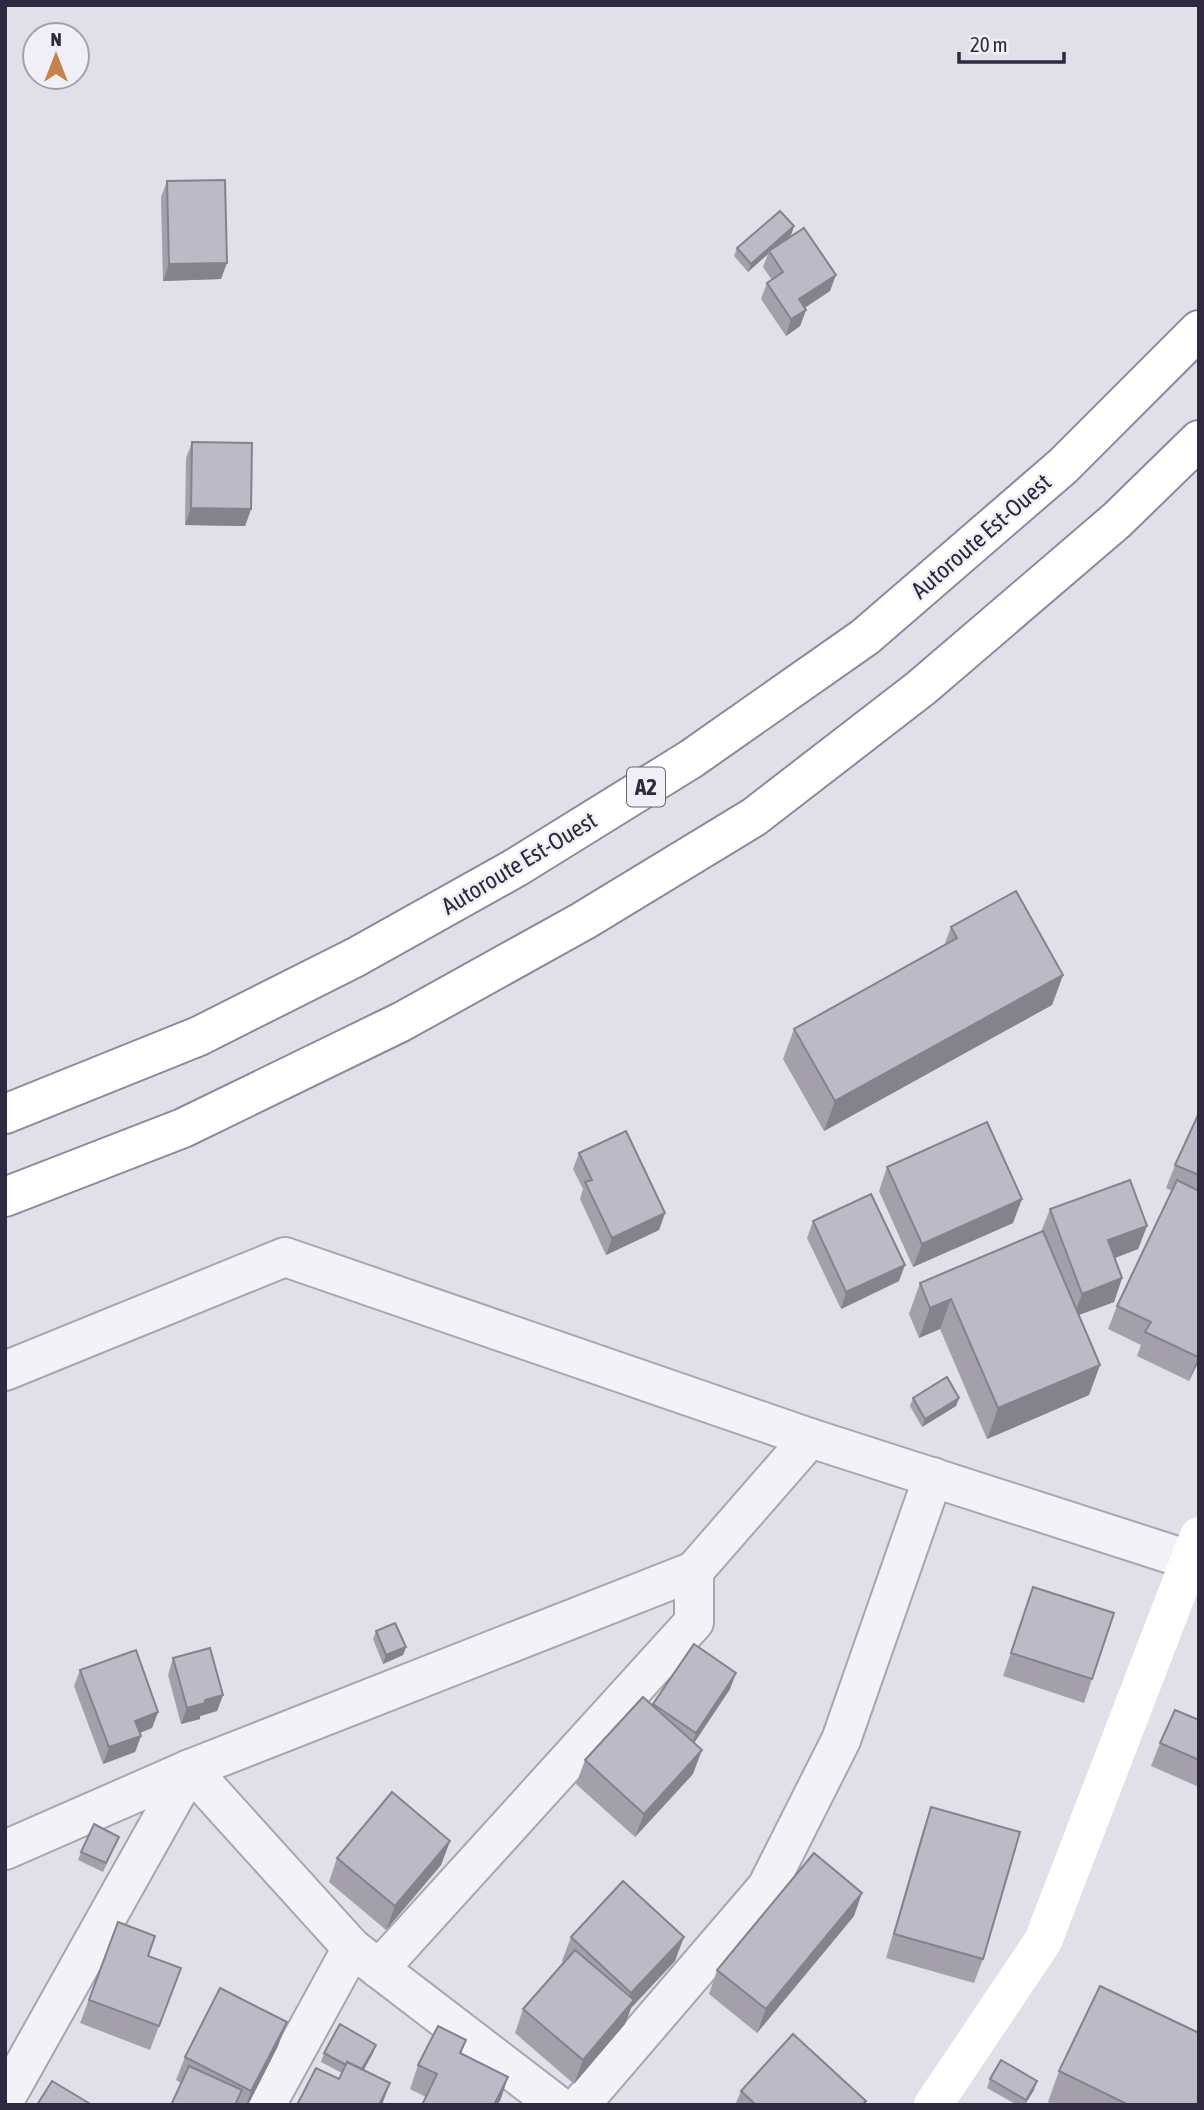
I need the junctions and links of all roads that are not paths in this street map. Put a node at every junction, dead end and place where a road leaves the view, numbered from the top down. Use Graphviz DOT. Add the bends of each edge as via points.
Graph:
graph roads {
  1 [pos="1199,330"];
  2 [pos="1199,440"];
  3 [pos="5,1114"];
  4 [pos="5,1196"];
  5 [pos="5,1371"];
  6 [pos="810,1438"];
  7 [pos="933,1477"];
  8 [pos="1194,1548"];
  9 [pos="694,1571"];
  10 [pos="190,1769"];
  11 [pos="5,1850"];
  12 [pos="366,1959"];
  13 [pos="518,2092"];
  14 [pos="5,2098"];
  15 [pos="266,2105"];
  16 [pos="557,2105"];
  17 [pos="580,2105"];
  18 [pos="933,2105"];
  1 -- 3 [label="main road, Autoroute Est-Ouest / A2" via="1063,466 864,637 691,760 515,868 356,957 199,1036"];
  2 -- 4 [label="main road" via="1117,520 921,688 754,817 583,921 401,1022 183,1128"];
  5 -- 6 [label="street" via="285,1257"];
  6 -- 7 [label="street"];
  6 -- 9 [label="street"];
  7 -- 8 [label="street"];
  7 -- 17 [label="street" via="841,1740 767,1887"];
  8 -- 18 [label="main road" via="1043,1941"];
  9 -- 10 [label="street"];
  9 -- 12 [label="street" via="694,1622"];
  10 -- 11 [label="street"];
  10 -- 12 [label="street"];
  10 -- 14 [label="street"];
  12 -- 13 [label="street"];
  12 -- 15 [label="street"];
  13 -- 16 [label="street"];
}
